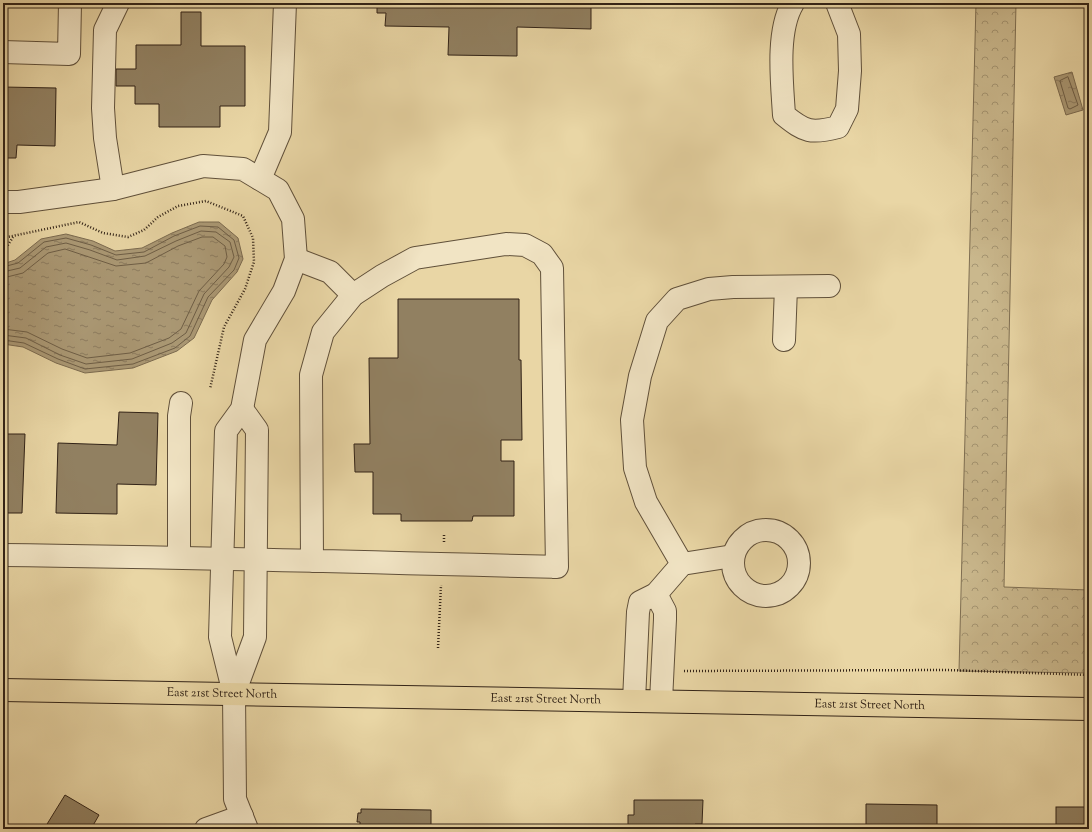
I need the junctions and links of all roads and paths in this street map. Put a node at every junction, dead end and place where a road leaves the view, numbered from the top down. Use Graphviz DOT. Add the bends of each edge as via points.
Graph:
graph roads {
  1 [pos="70,3"];
  2 [pos="118,3"];
  3 [pos="285,3"];
  4 [pos="793,3"];
  5 [pos="837,3"];
  6 [pos="3,52"];
  7 [pos="260,179"];
  8 [pos="113,189"];
  9 [pos="3,202"];
  10 [pos="13,236"];
  11 [pos="3,238"];
  12 [pos="3,253"];
  13 [pos="296,259"];
  14 [pos="786,286"];
  15 [pos="829,286"];
  16 [pos="353,295"];
  17 [pos="784,340"];
  18 [pos="210,389"];
  19 [pos="181,403"];
  20 [pos="242,409"];
  21 [pos="444,534"];
  22 [pos="3,555"];
  23 [pos="733,556"];
  24 [pos="179,557"];
  25 [pos="223,558"];
  26 [pos="256,559"];
  27 [pos="312,561"];
  28 [pos="442,564"];
  29 [pos="682,564"];
  30 [pos="656,594"];
  31 [pos="438,648"];
  32 [pos="663,671"];
  33 [pos="1089,675"];
  34 [pos="3,690"];
  35 [pos="234,694"];
  36 [pos="634,701"];
  37 [pos="661,701"];
  38 [pos="1089,709"];
  39 [pos="244,822"];
  40 [pos="206,829"];
  1 -- 6 [label="street" via="69,54"];
  2 -- 8 [label="street" via="105,30 103,100 105,138"];
  3 -- 7 [label="street" via="280,132"];
  4 -- 5 [label="street" via="786,14 780,67 784,115 802,129 823,131 838,127 848,109 849,34"];
  7 -- 8 [label="street" via="243,169 202,166"];
  7 -- 13 [label="street" via="278,190 293,219"];
  8 -- 9 [label="street"];
  10 -- 11 [label="path"];
  10 -- 12 [label="path"];
  10 -- 18 [label="path" via="79,222 103,233 128,237 144,230 158,217 178,206 206,201 243,216 253,238 254,262 245,289 224,327"];
  13 -- 16 [label="street" via="330,272"];
  13 -- 20 [label="street" via="284,291 255,340"];
  14 -- 15 [label="street"];
  14 -- 17 [label="street"];
  14 -- 29 [label="street" via="709,289 677,299 657,321 640,376 632,420 635,468 646,502"];
  16 -- 27 [label="street" via="324,332 311,375"];
  16 -- 28 [label="street" via="415,258 506,244 525,246 542,254 552,268 557,567"];
  19 -- 24 [label="street"];
  20 -- 25 [label="street" via="226,430"];
  20 -- 26 [label="street" via="257,430"];
  21 -- 28 [label="path"];
  22 -- 24 [label="street"];
  23 -- 29 [label="street"];
  24 -- 25 [label="street"];
  25 -- 26 [label="street"];
  25 -- 35 [label="street" via="220,637"];
  26 -- 27 [label="street"];
  26 -- 35 [label="street" via="255,637"];
  27 -- 28 [label="street"];
  28 -- 31 [label="path"];
  29 -- 30 [label="street"];
  30 -- 32 [label="street" via="664,611"];
  30 -- 36 [label="street" via="640,602"];
  32 -- 33 [label="path" via="947,670"];
  32 -- 37 [label="street"];
  34 -- 35 [label="main road, East 21st Street North"];
  35 -- 36 [label="main road, East 21st Street North"];
  35 -- 39 [label="street" via="235,799"];
  36 -- 37 [label="main road, East 21st Street North"];
  37 -- 38 [label="main road, East 21st Street North"];
  39 -- 40 [label="street"];
}
